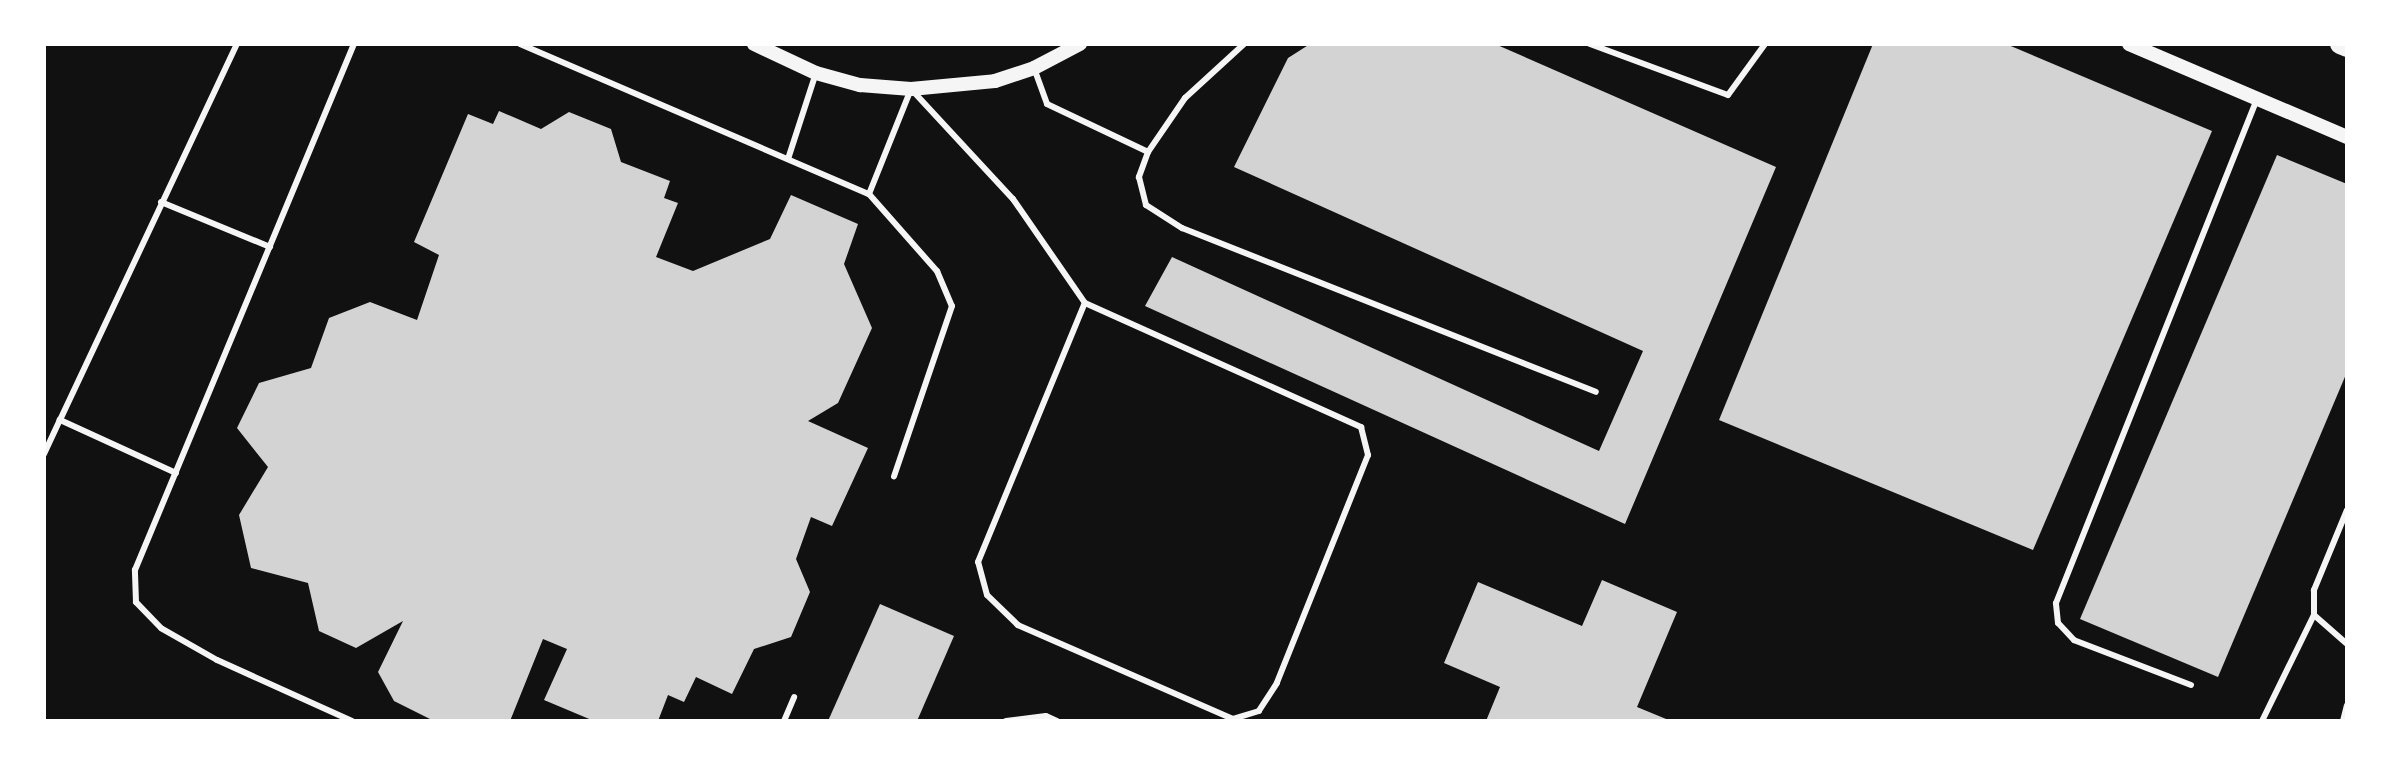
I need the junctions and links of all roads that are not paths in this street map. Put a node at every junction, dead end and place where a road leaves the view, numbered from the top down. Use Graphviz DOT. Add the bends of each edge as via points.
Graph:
graph roads {
  1 [pos="237,44"];
  2 [pos="354,44"];
  3 [pos="520,44"];
  4 [pos="754,44"];
  5 [pos="1080,44"];
  6 [pos="1244,44"];
  7 [pos="1590,44"];
  8 [pos="1765,44"];
  9 [pos="2129,44"];
  10 [pos="2340,44"];
  11 [pos="2347,47"];
  12 [pos="1034,68"];
  13 [pos="816,73"];
  14 [pos="911,89"];
  15 [pos="2257,99"];
  16 [pos="2347,137"];
  17 [pos="1148,152"];
  18 [pos="788,159"];
  19 [pos="869,194"];
  20 [pos="161,202"];
  21 [pos="270,247"];
  22 [pos="1085,303"];
  23 [pos="1596,392"];
  24 [pos="60,420"];
  25 [pos="44,454"];
  26 [pos="176,473"];
  27 [pos="894,476"];
  28 [pos="2347,510"];
  29 [pos="2314,615"];
  30 [pos="2347,644"];
  31 [pos="2191,685"];
  32 [pos="794,697"];
  33 [pos="2347,705"];
  34 [pos="352,721"];
  35 [pos="784,721"];
  36 [pos="1006,721"];
  37 [pos="1057,721"];
  38 [pos="2262,721"];
  39 [pos="2343,721"];
  1 -- 20 [label="lane"];
  2 -- 21 [label="lane"];
  3 -- 18 [label="lane"];
  4 -- 13 [label="street"];
  5 -- 12 [label="street"];
  6 -- 17 [label="lane" via="1185,98"];
  7 -- 8 [label="lane" via="1728,95"];
  9 -- 15 [label="street"];
  10 -- 11 [label="main road"];
  12 -- 14 [label="street" via="995,81"];
  12 -- 17 [label="lane" via="1047,104"];
  13 -- 14 [label="street" via="860,85"];
  13 -- 18 [label="lane"];
  14 -- 19 [label="lane"];
  14 -- 22 [label="lane" via="1013,199"];
  15 -- 16 [label="street"];
  15 -- 31 [label="lane" via="2056,603 2058,623 2074,640"];
  17 -- 23 [label="lane" via="1139,177 1146,205 1182,228"];
  18 -- 19 [label="lane"];
  19 -- 27 [label="lane" via="937,271 952,306"];
  20 -- 21 [label="lane"];
  20 -- 24 [label="lane"];
  21 -- 26 [label="lane"];
  22 -- 22 [label="lane" via="978,562 987,595 1018,625 1233,719 1259,711 1277,683 1368,455 1361,427"];
  24 -- 25 [label="lane"];
  24 -- 26 [label="lane"];
  26 -- 34 [label="lane" via="135,570 136,602 161,628 217,660"];
  28 -- 29 [label="lane" via="2314,590"];
  29 -- 30 [label="lane"];
  29 -- 38 [label="lane"];
  32 -- 35 [label="lane"];
  33 -- 39 [label="lane"];
  36 -- 37 [label="lane" via="1046,716"];
}
